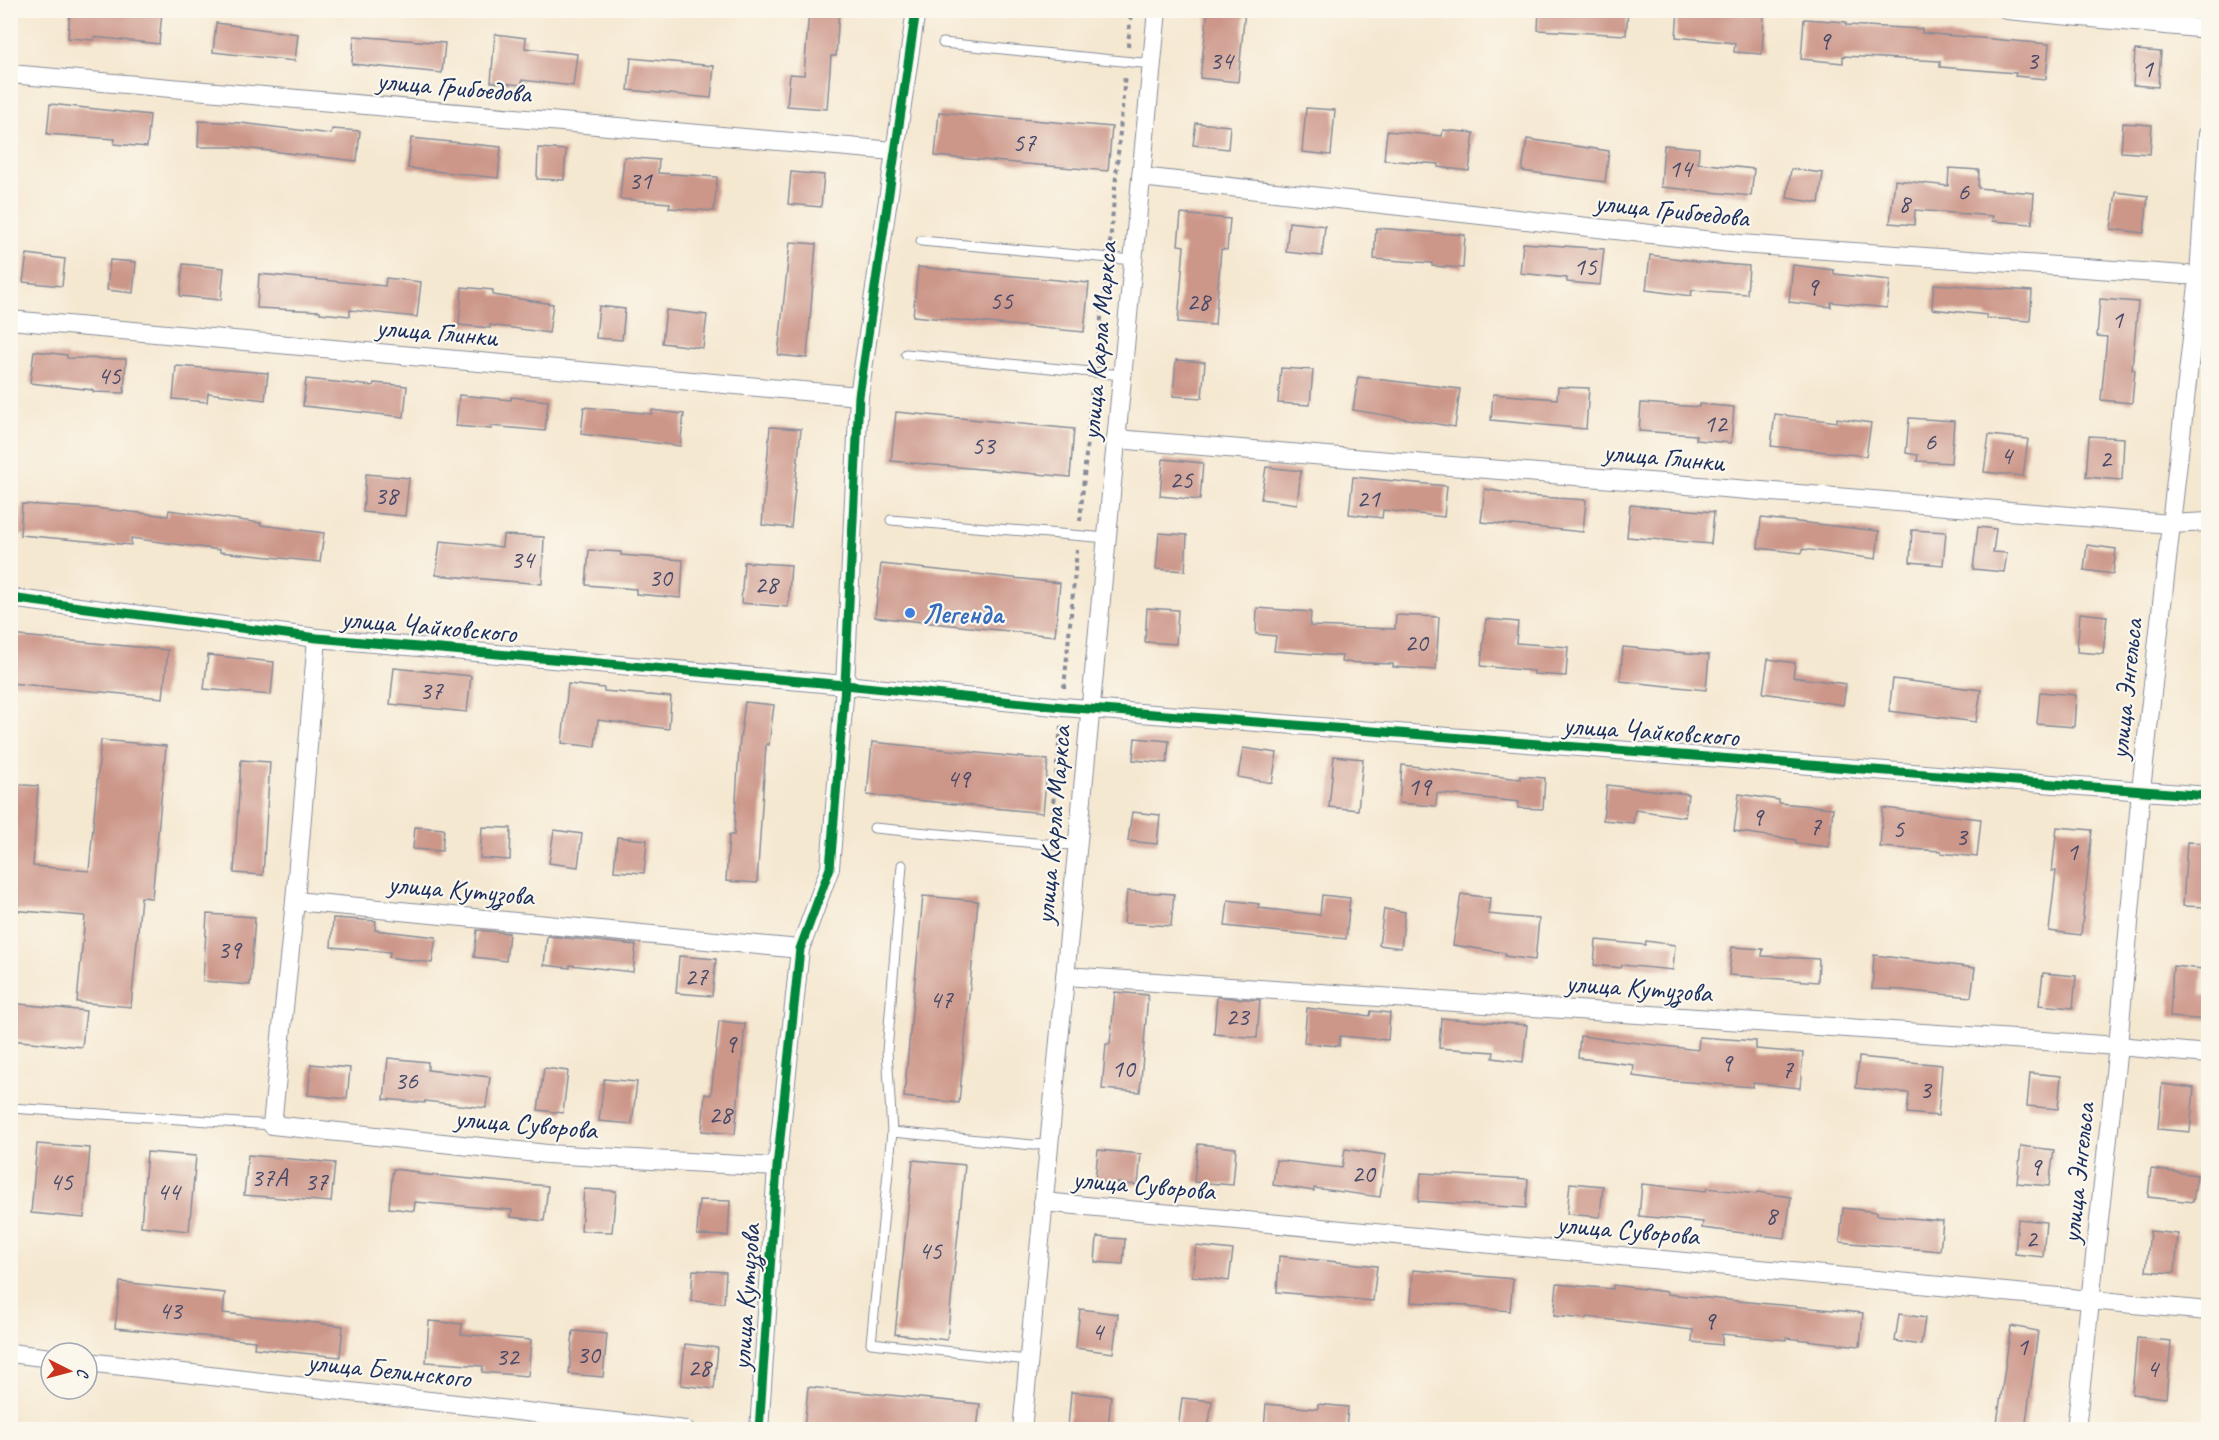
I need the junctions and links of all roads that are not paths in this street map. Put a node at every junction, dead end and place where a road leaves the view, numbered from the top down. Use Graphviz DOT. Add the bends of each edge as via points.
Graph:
graph roads {
  1 [pos="916,10"];
  2 [pos="1157,10"];
  3 [pos="2007,10"];
  4 [pos="2208,29"];
  5 [pos="943,43"];
  6 [pos="1152,64"];
  7 [pos="10,74"];
  8 [pos="2208,134"];
  9 [pos="894,151"];
  10 [pos="1141,177"];
  11 [pos="921,241"];
  12 [pos="2204,242"];
  13 [pos="1133,260"];
  14 [pos="2199,276"];
  15 [pos="10,320"];
  16 [pos="906,354"];
  17 [pos="1122,375"];
  18 [pos="859,396"];
  19 [pos="1116,439"];
  20 [pos="891,520"];
  21 [pos="2208,522"];
  22 [pos="2170,524"];
  23 [pos="1107,538"];
  24 [pos="10,598"];
  25 [pos="317,638"];
  26 [pos="844,685"];
  27 [pos="1090,709"];
  28 [pos="2141,790"];
  29 [pos="2208,796"];
  30 [pos="874,828"];
  31 [pos="1077,844"];
  32 [pos="902,865"];
  33 [pos="295,901"];
  34 [pos="800,949"];
  35 [pos="1065,976"];
  36 [pos="2118,1046"];
  37 [pos="2208,1054"];
  38 [pos="10,1108"];
  39 [pos="272,1125"];
  40 [pos="891,1132"];
  41 [pos="1049,1144"];
  42 [pos="777,1167"];
  43 [pos="1043,1202"];
  44 [pos="2091,1299"];
  45 [pos="2208,1311"];
  46 [pos="10,1353"];
  47 [pos="39,1357"];
  48 [pos="1028,1360"];
  49 [pos="99,1363"];
  50 [pos="685,1430"];
  51 [pos="759,1430"];
  52 [pos="1022,1430"];
  53 [pos="2076,1430"];
  1 -- 9 [label="street, улица Кутузова"];
  2 -- 6 [label="street, улица Карла Маркса"];
  3 -- 4 [label="street"];
  5 -- 6 [label="lane"];
  6 -- 10 [label="street, улица Карла Маркса"];
  7 -- 9 [label="street, улица Грибоедова"];
  8 -- 12 [label="street, улица Энгельса"];
  9 -- 18 [label="street, улица Кутузова"];
  10 -- 13 [label="street, улица Карла Маркса"];
  10 -- 14 [label="street, улица Грибоедова" via="1740,244"];
  11 -- 13 [label="lane"];
  12 -- 14 [label="street, улица Энгельса"];
  13 -- 17 [label="street, улица Карла Маркса"];
  14 -- 22 [label="street, улица Энгельса"];
  15 -- 18 [label="street, улица Глинки"];
  16 -- 17 [label="lane"];
  17 -- 19 [label="street, улица Карла Маркса"];
  18 -- 26 [label="street, улица Кутузова"];
  19 -- 22 [label="street, улица Глинки"];
  19 -- 23 [label="street, улица Карла Маркса"];
  20 -- 23 [label="lane"];
  21 -- 22 [label="street, улица Глинки"];
  22 -- 28 [label="street, улица Энгельса"];
  23 -- 27 [label="street, улица Карла Маркса"];
  24 -- 25 [label="street, улица Чайковского"];
  25 -- 26 [label="street, улица Чайковского"];
  25 -- 33 [label="street"];
  26 -- 27 [label="street, улица Чайковского"];
  26 -- 34 [label="street, улица Кутузова" via="830,868"];
  27 -- 28 [label="street, улица Чайковского"];
  27 -- 31 [label="street, улица Карла Маркса"];
  28 -- 29 [label="street, улица Чайковского"];
  28 -- 36 [label="street, улица Энгельса"];
  30 -- 31 [label="lane"];
  31 -- 35 [label="street, улица Карла Маркса"];
  32 -- 40 [label="lane" via="887,1051"];
  33 -- 34 [label="street, улица Кутузова"];
  33 -- 39 [label="street"];
  34 -- 42 [label="street, улица Кутузова"];
  35 -- 36 [label="street, улица Кутузова"];
  35 -- 41 [label="street, улица Карла Маркса"];
  36 -- 37 [label="street, улица Кутузова"];
  36 -- 44 [label="street, улица Энгельса"];
  38 -- 39 [label="lane"];
  39 -- 42 [label="street, улица Суворова" via="547,1154"];
  40 -- 41 [label="lane"];
  40 -- 48 [label="lane" via="871,1343"];
  41 -- 43 [label="street, улица Карла Маркса"];
  42 -- 51 [label="street, улица Кутузова"];
  43 -- 44 [label="street, улица Суворова"];
  43 -- 48 [label="street, улица Карла Маркса"];
  44 -- 45 [label="street, улица Суворова"];
  44 -- 53 [label="street, улица Энгельса"];
  46 -- 47 [label="street"];
  48 -- 52 [label="street, улица Карла Маркса"];
  49 -- 50 [label="street, улица Белинского"];
}
